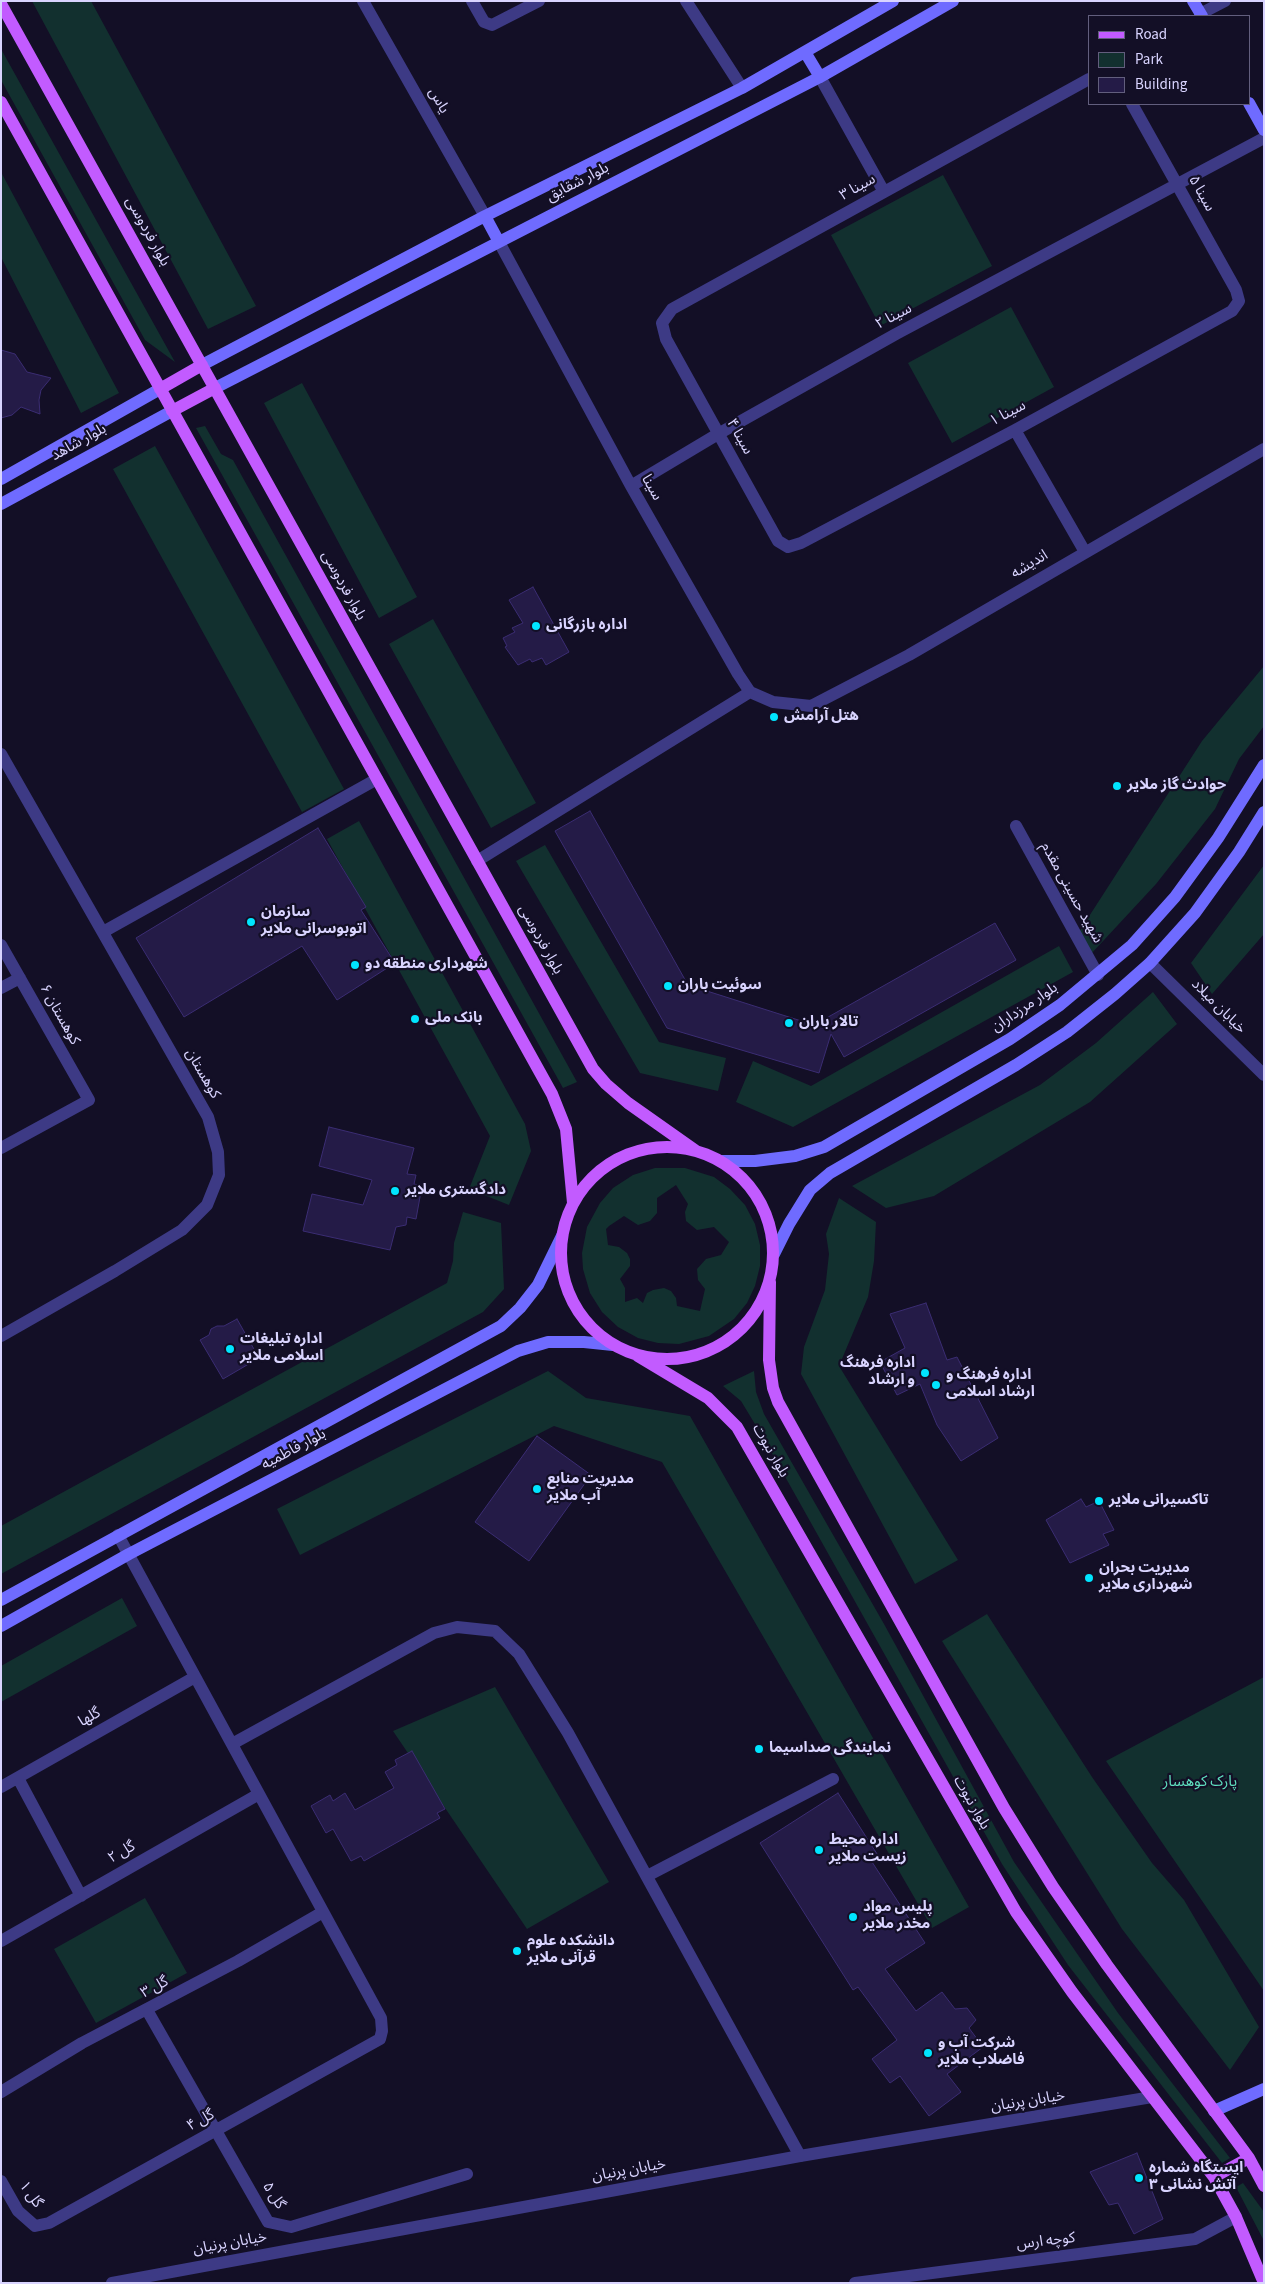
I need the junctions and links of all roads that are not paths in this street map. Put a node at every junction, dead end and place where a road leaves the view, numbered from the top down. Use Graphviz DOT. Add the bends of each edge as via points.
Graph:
graph roads {
  1 [pos="363,1"];
  2 [pos="472,1"];
  3 [pos="539,1"];
  4 [pos="686,1"];
  5 [pos="893,1"];
  6 [pos="953,1"];
  7 [pos="1193,1"];
  8 [pos="1226,1"];
  9 [pos="1,4"];
  10 [pos="1201,15"];
  11 [pos="805,52"];
  12 [pos="820,77"];
  13 [pos="1088,80"];
  14 [pos="742,88"];
  15 [pos="1,102"];
  16 [pos="1133,105"];
  17 [pos="1250,105"];
  18 [pos="1264,130"];
  19 [pos="1264,138"];
  20 [pos="1177,185"];
  21 [pos="884,192"];
  22 [pos="485,216"];
  23 [pos="499,242"];
  24 [pos="1239,301"];
  25 [pos="666,339"];
  26 [pos="202,365"];
  27 [pos="214,388"];
  28 [pos="160,389"];
  29 [pos="172,411"];
  30 [pos="1015,430"];
  31 [pos="718,434"];
  32 [pos="1264,449"];
  33 [pos="1,479"];
  34 [pos="631,486"];
  35 [pos="1,504"];
  36 [pos="788,547"];
  37 [pos="1085,552"];
  38 [pos="750,692"];
  39 [pos="1,754"];
  40 [pos="1264,765"];
  41 [pos="377,780"];
  42 [pos="1264,812"];
  43 [pos="1016,826"];
  44 [pos="477,861"];
  45 [pos="103,932"];
  46 [pos="1,945"];
  47 [pos="1150,962"];
  48 [pos="1098,975"];
  49 [pos="20,978"];
  50 [pos="1,988"];
  51 [pos="1264,1075"];
  52 [pos="1,1148"];
  53 [pos="696,1150"];
  54 [pos="722,1161"];
  55 [pos="573,1203"];
  56 [pos="562,1236"];
  57 [pos="774,1254"];
  58 [pos="770,1282"];
  59 [pos="3,1330"];
  60 [pos="612,1345"];
  61 [pos="638,1356"];
  62 [pos="118,1535"];
  63 [pos="129,1554"];
  64 [pos="1,1600"];
  65 [pos="1,1626"];
  66 [pos="195,1676"];
  67 [pos="232,1744"];
  68 [pos="18,1778"];
  69 [pos="833,1779"];
  70 [pos="1,1787"];
  71 [pos="260,1794"];
  72 [pos="647,1876"];
  73 [pos="80,1896"];
  74 [pos="324,1912"];
  75 [pos="1,1941"];
  76 [pos="147,2010"];
  77 [pos="1264,2089"];
  78 [pos="1,2092"];
  79 [pos="1152,2098"];
  80 [pos="1214,2111"];
  81 [pos="216,2131"];
  82 [pos="800,2156"];
  83 [pos="1249,2158"];
  84 [pos="467,2174"];
  85 [pos="1214,2177"];
  86 [pos="1262,2180"];
  87 [pos="1,2181"];
  88 [pos="1236,2217"];
  89 [pos="35,2226"];
  90 [pos="112,2283"];
  91 [pos="855,2283"];
  92 [pos="1264,2283"];
  1 -- 22 [label="street, یاس"];
  2 -- 3 [label="street" via="484,22 492,25"];
  4 -- 14 [label="street"];
  5 -- 11 [label="main road, بلوار شقایق"];
  6 -- 12 [label="main road, بلوار شقایق"];
  7 -- 10 [label="main road"];
  8 -- 10 [label="street"];
  9 -- 26 [label="main road, بلوار فردوسی"];
  11 -- 12 [label="main road"];
  11 -- 14 [label="main road, بلوار شقایق"];
  12 -- 21 [label="street"];
  12 -- 23 [label="main road, بلوار شقایق"];
  13 -- 21 [label="street, سینا ۳"];
  14 -- 22 [label="main road, بلوار شقایق"];
  15 -- 28 [label="main road"];
  16 -- 20 [label="street, سینا ۵"];
  17 -- 18 [label="main road"];
  19 -- 20 [label="street, سینا ۲"];
  20 -- 24 [label="street, سینا ۵" via="1236,290"];
  20 -- 31 [label="street, سینا ۲" via="896,334"];
  21 -- 25 [label="street, سینا ۳" via="672,309 662,322"];
  22 -- 23 [label="main road"];
  22 -- 26 [label="main road, بلوار شقایق"];
  23 -- 27 [label="main road, بلوار شقایق"];
  23 -- 34 [label="street, سینا"];
  24 -- 30 [label="street, سینا ۱" via="1232,311"];
  25 -- 31 [label="street, سینا ۴"];
  26 -- 27 [label="main road, بلوار فردوسی"];
  26 -- 28 [label="main road"];
  27 -- 29 [label="main road"];
  27 -- 44 [label="main road, بلوار فردوسی"];
  28 -- 29 [label="main road"];
  28 -- 33 [label="main road, بلوار شاهد"];
  29 -- 35 [label="main road, بلوار شاهد"];
  29 -- 41 [label="main road"];
  30 -- 36 [label="street, سینا ۱"];
  30 -- 37 [label="street"];
  31 -- 34 [label="street, سینا ۲"];
  31 -- 36 [label="street, سینا ۴" via="778,542"];
  32 -- 37 [label="street, اندیشه"];
  34 -- 38 [label="street, سینا"];
  37 -- 38 [label="street, اندیشه" via="909,655 811,706 773,702"];
  38 -- 44 [label="street"];
  39 -- 45 [label="street, کوهستان"];
  40 -- 48 [label="main road, بلوار مرزداران" via="1218,838 1175,897 1132,945"];
  41 -- 45 [label="street"];
  41 -- 55 [label="main road" via="552,1094 566,1129"];
  42 -- 47 [label="main road" via="1195,913"];
  43 -- 48 [label="street, شهید حسینی مقدم"];
  44 -- 53 [label="main road, بلوار فردوسی" via="593,1069 628,1103"];
  45 -- 59 [label="street, کوهستان" via="208,1117 218,1152 219,1175 207,1205 182,1230 115,1271"];
  46 -- 49 [label="street, کوهستان ۶"];
  47 -- 51 [label="street, خیابان میلاد"];
  47 -- 57 [label="main road" via="1067,1032 830,1173 810,1190"];
  48 -- 54 [label="main road, بلوار مرزداران" via="1010,1039 824,1148 795,1156"];
  49 -- 50 [label="street"];
  49 -- 52 [label="street, کوهستان ۶" via="89,1100"];
  53 -- 54 [label="main road"];
  53 -- 55 [label="main road" via="668,1146 639,1150 613,1162 590,1180"];
  54 -- 57 [label="main road" via="744,1178 760,1201 771,1226"];
  55 -- 56 [label="main road"];
  56 -- 60 [label="main road" via="561,1262 566,1286 592,1329"];
  56 -- 62 [label="main road, بلوار فاطمیه" via="538,1284 501,1326"];
  57 -- 58 [label="main road"];
  58 -- 61 [label="main road" via="748,1323 730,1340 686,1358 662,1360"];
  58 -- 80 [label="main road, بلوار نبوت" via="769,1360 778,1402 1004,1808 1053,1887"];
  60 -- 61 [label="main road"];
  60 -- 63 [label="main road, بلوار فاطمیه" via="548,1342 518,1350"];
  61 -- 79 [label="main road, بلوار نبوت" via="708,1398 737,1427 1016,1912"];
  62 -- 63 [label="street"];
  62 -- 64 [label="main road, بلوار فاطمیه"];
  63 -- 65 [label="main road, بلوار فاطمیه"];
  63 -- 66 [label="street"];
  66 -- 67 [label="street"];
  66 -- 68 [label="street, گلها"];
  67 -- 71 [label="street"];
  67 -- 72 [label="street" via="434,1632 457,1627 495,1631 519,1654"];
  68 -- 70 [label="street, گلها"];
  68 -- 73 [label="street"];
  69 -- 72 [label="street"];
  71 -- 73 [label="street, گل ۲"];
  71 -- 74 [label="street"];
  72 -- 82 [label="street"];
  73 -- 75 [label="street, گل ۲"];
  74 -- 76 [label="street, گل ۳"];
  74 -- 81 [label="street, گل ۴" via="381,2018 380,2039"];
  76 -- 78 [label="street, گل ۳" via="82,2043"];
  76 -- 81 [label="street, گل ۵"];
  77 -- 80 [label="main road"];
  79 -- 82 [label="street, خیابان پرنیان"];
  79 -- 85 [label="main road, بلوار نبوت"];
  80 -- 83 [label="main road, بلوار نبوت"];
  81 -- 84 [label="street, گل ۵" via="268,2222 291,2227"];
  81 -- 89 [label="street, گل ۴" via="49,2223"];
  82 -- 90 [label="street, خیابان پرنیان"];
  83 -- 85 [label="main road"];
  83 -- 86 [label="main road, بلوار نبوت"];
  85 -- 88 [label="main road, بلوار نبوت"];
  87 -- 89 [label="street, گل ۱" via="18,2211"];
  88 -- 91 [label="street, کوچه ارس" via="1195,2239"];
  88 -- 92 [label="main road, بلوار نبوت"];
}
